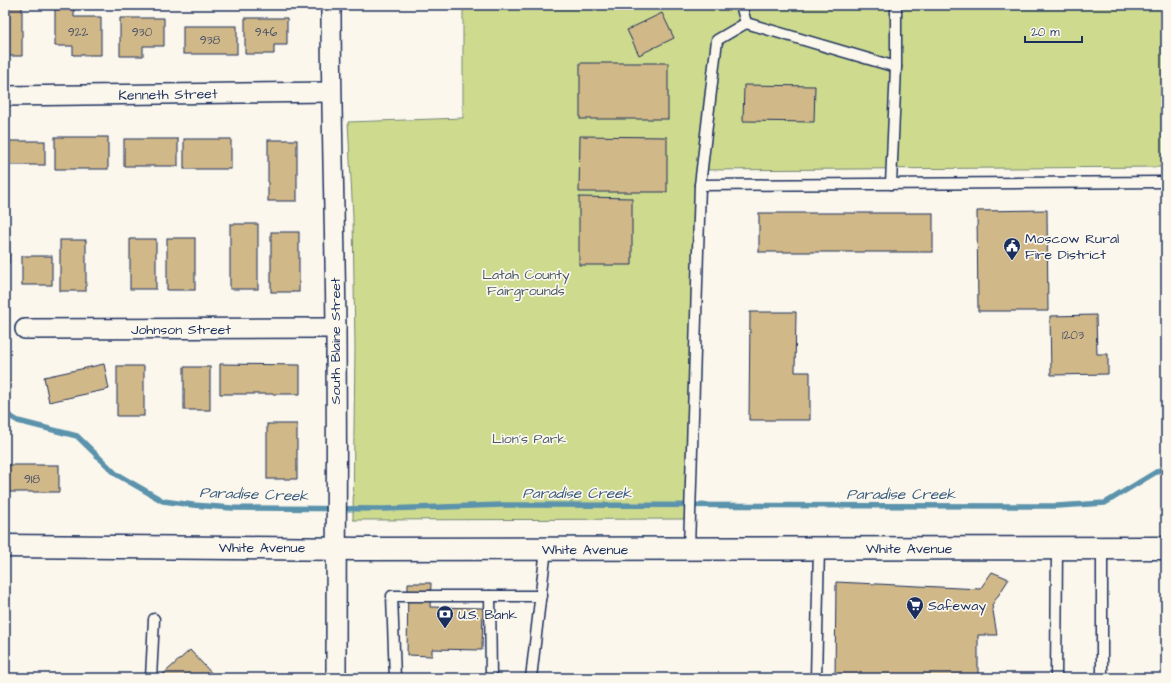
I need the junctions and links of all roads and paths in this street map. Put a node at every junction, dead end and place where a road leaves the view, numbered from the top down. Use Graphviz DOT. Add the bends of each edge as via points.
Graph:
graph roads {
  1 [pos="331,5"];
  2 [pos="741,5"];
  3 [pos="896,5"];
  4 [pos="746,23"];
  5 [pos="896,67"];
  6 [pos="331,92"];
  7 [pos="5,96"];
  8 [pos="1166,182"];
  9 [pos="891,184"];
  10 [pos="700,185"];
  11 [pos="336,328"];
  12 [pos="25,329"];
  13 [pos="690,539"];
  14 [pos="336,540"];
  15 [pos="5,546"];
  16 [pos="819,548"];
  17 [pos="1057,548"];
  18 [pos="1102,548"];
  19 [pos="1166,548"];
  20 [pos="546,549"];
  21 [pos="490,596"];
  22 [pos="541,596"];
  23 [pos="154,619"];
  24 [pos="152,678"];
  25 [pos="336,678"];
  26 [pos="395,678"];
  27 [pos="491,678"];
  28 [pos="531,678"];
  29 [pos="816,678"];
  30 [pos="1056,678"];
  31 [pos="1102,678"];
  1 -- 6 [label="street, South Blaine Street"];
  2 -- 4 [label="lane"];
  3 -- 5 [label="lane"];
  4 -- 5 [label="lane"];
  4 -- 10 [label="lane" via="717,40"];
  5 -- 9 [label="lane"];
  6 -- 7 [label="street, Kenneth Street"];
  6 -- 11 [label="street, South Blaine Street"];
  8 -- 9 [label="lane"];
  9 -- 10 [label="lane"];
  10 -- 13 [label="lane"];
  11 -- 12 [label="street, Johnson Street"];
  11 -- 14 [label="street, South Blaine Street"];
  13 -- 16 [label="street, White Avenue"];
  13 -- 20 [label="street, White Avenue"];
  14 -- 15 [label="street, White Avenue"];
  14 -- 20 [label="street, White Avenue"];
  14 -- 25 [label="street, South Blaine Street"];
  16 -- 17 [label="street, White Avenue"];
  16 -- 29 [label="lane"];
  17 -- 18 [label="street, White Avenue"];
  17 -- 30 [label="lane"];
  18 -- 19 [label="street, White Avenue"];
  18 -- 31 [label="lane"];
  20 -- 22 [label="lane"];
  21 -- 22 [label="lane"];
  21 -- 26 [label="lane" via="392,596"];
  21 -- 27 [label="lane"];
  22 -- 28 [label="lane"];
  23 -- 24 [label="lane"];
}
